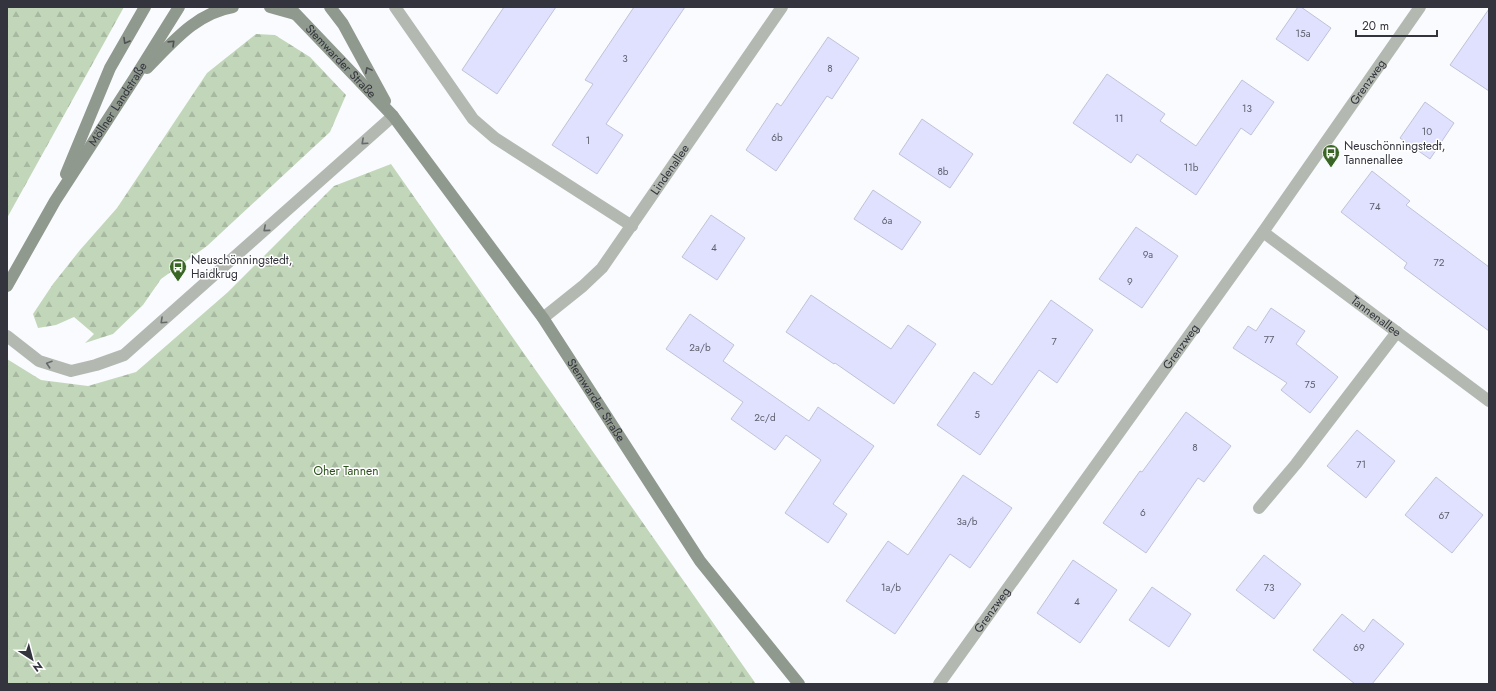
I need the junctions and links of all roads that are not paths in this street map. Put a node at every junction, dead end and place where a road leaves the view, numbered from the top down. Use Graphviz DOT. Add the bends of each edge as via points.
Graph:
graph roads {
  1 [pos="145,7"];
  2 [pos="179,7"];
  3 [pos="233,7"];
  4 [pos="270,7"];
  5 [pos="330,7"];
  6 [pos="395,7"];
  7 [pos="782,7"];
  8 [pos="1420,7"];
  9 [pos="293,11"];
  10 [pos="134,80"];
  11 [pos="393,116"];
  12 [pos="55,201"];
  13 [pos="632,226"];
  14 [pos="1263,232"];
  15 [pos="7,286"];
  16 [pos="544,318"];
  17 [pos="1397,332"];
  18 [pos="7,336"];
  19 [pos="1489,401"];
  20 [pos="1259,508"];
  21 [pos="799,684"];
  22 [pos="939,684"];
  1 -- 12 [label="main road, Möllner Landstraße, one-way" via="110,68"];
  2 -- 10 [label="main road, Möllner Landstraße"];
  10 -- 3 [label="main road, one-way" via="191,26 216,11"];
  4 -- 9 [label="main road"];
  11 -- 5 [label="main road, Stemwarder Straße, one-way" via="343,24"];
  6 -- 13 [label="street" via="473,119 495,138"];
  7 -- 13 [label="street, Lindenallee"];
  8 -- 14 [label="street, Grenzweg"];
  9 -- 11 [label="main road, Stemwarder Straße"];
  10 -- 12 [label="main road, Möllner Landstraße"];
  11 -- 16 [label="main road, Stemwarder Straße"];
  11 -- 18 [label="street, one-way" via="124,355 71,371 39,361"];
  12 -- 15 [label="main road, Möllner Landstraße"];
  13 -- 16 [label="street, Lindenallee" via="602,268"];
  14 -- 17 [label="street, Tannenallee"];
  14 -- 22 [label="street, Grenzweg"];
  16 -- 21 [label="main road, Stemwarder Straße" via="700,561"];
  17 -- 19 [label="street, Tannenallee"];
  17 -- 20 [label="street"];
}
